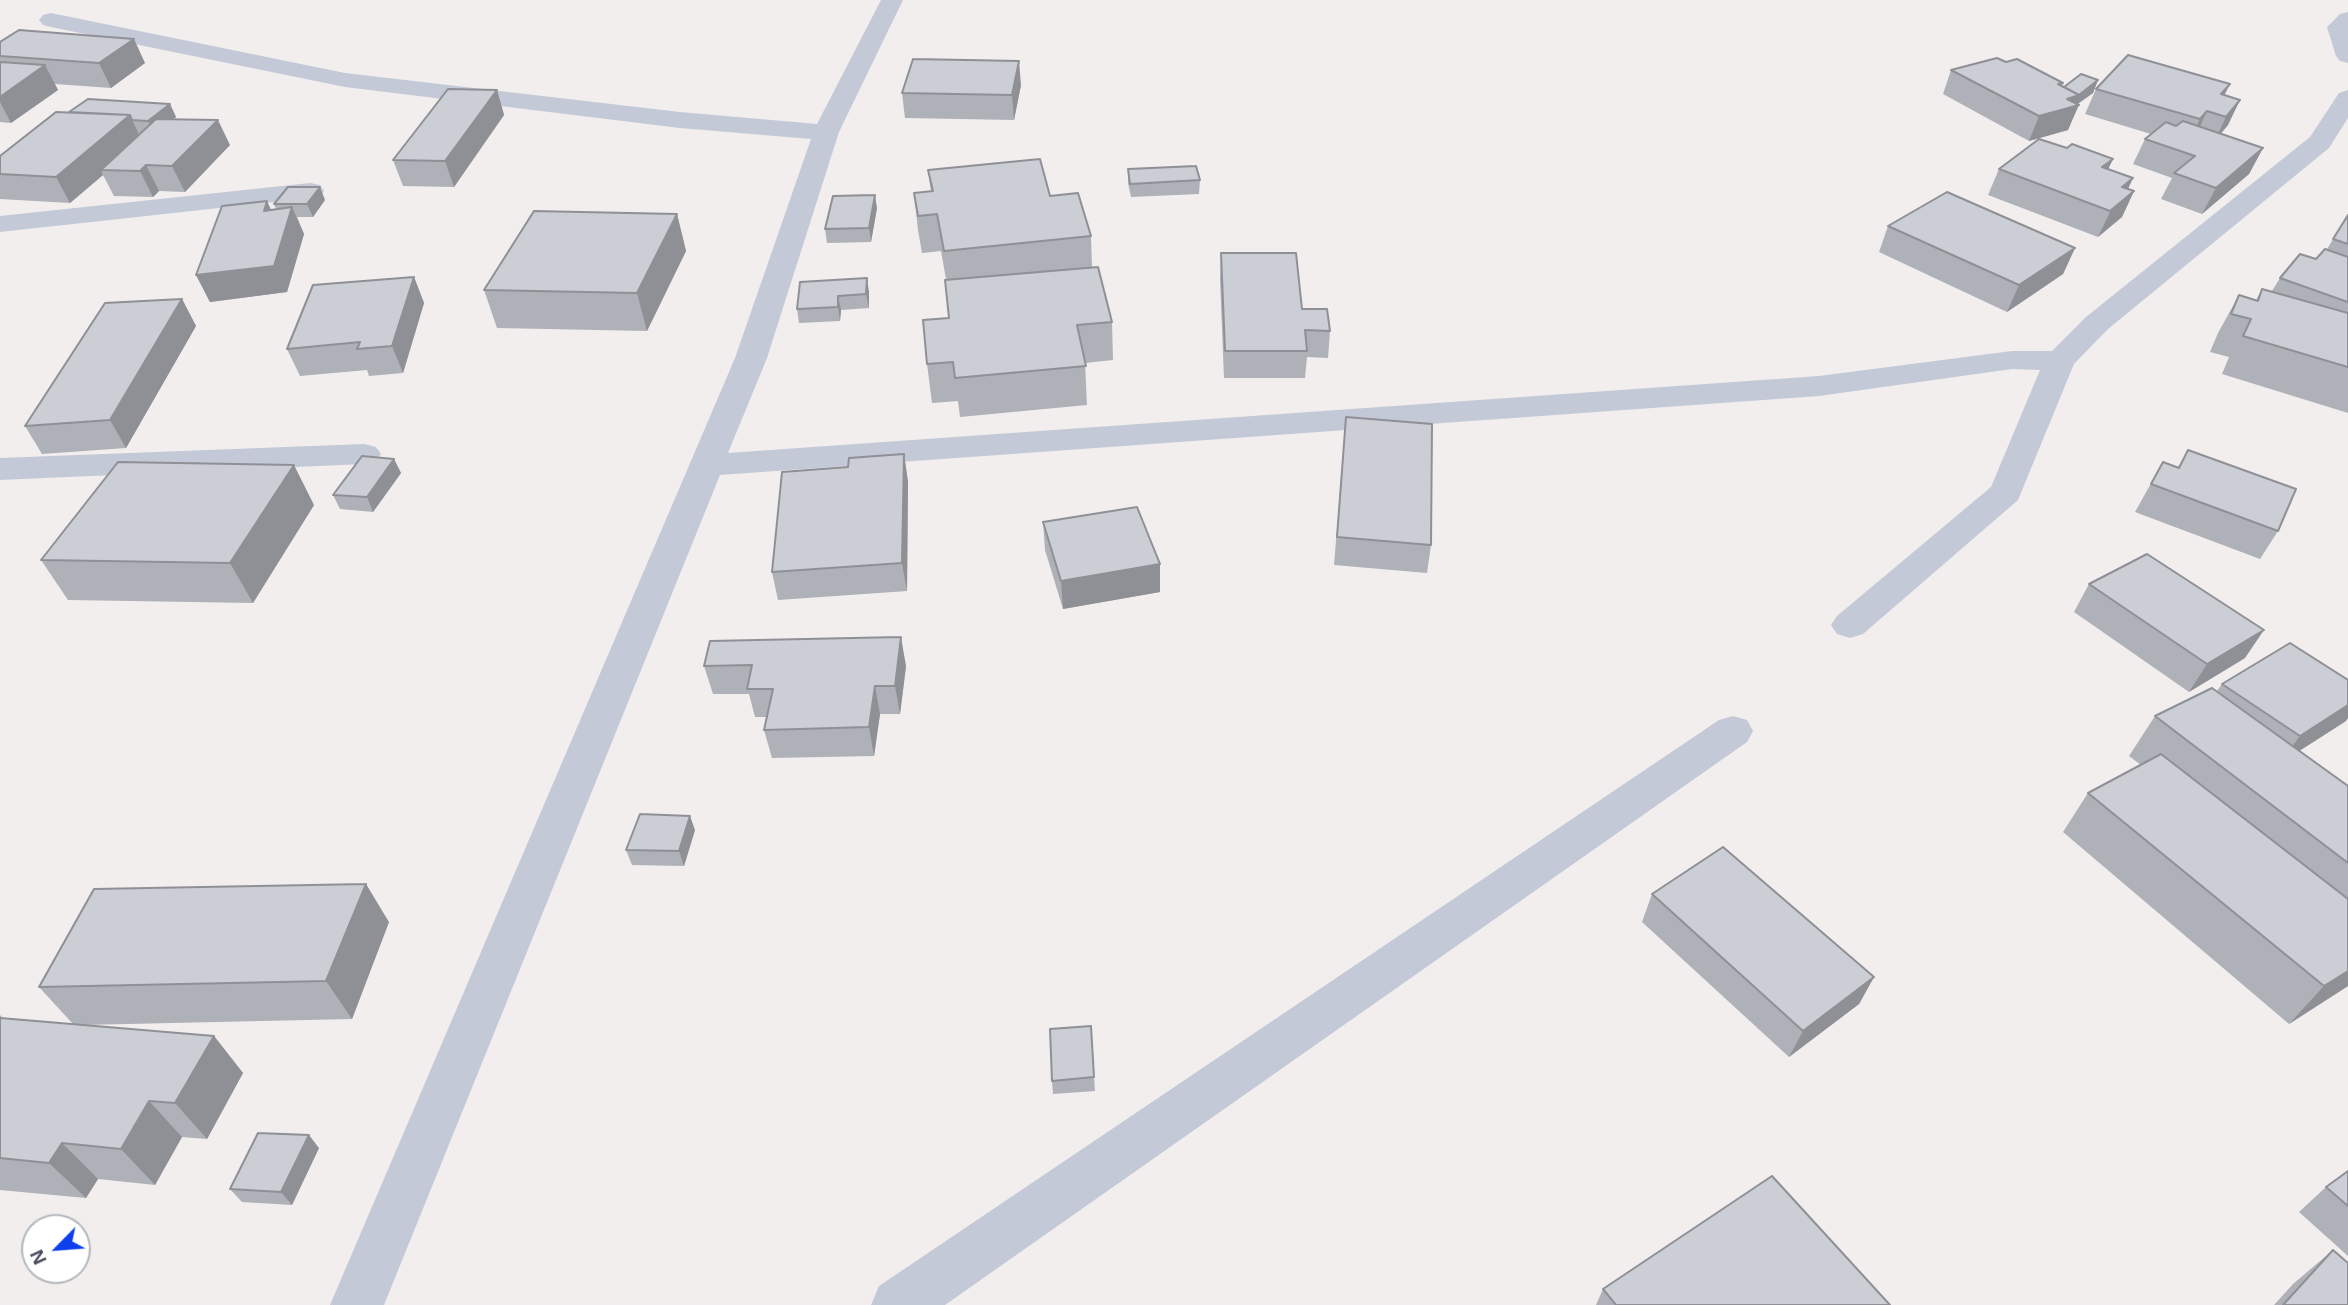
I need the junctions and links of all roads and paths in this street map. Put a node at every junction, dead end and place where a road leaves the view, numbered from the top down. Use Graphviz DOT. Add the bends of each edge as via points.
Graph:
graph roads {
  1 [pos="75,0"];
  2 [pos="891,0"];
  3 [pos="2348,19"];
  4 [pos="2348,56"];
  5 [pos="2348,98"];
  6 [pos="826,132"];
  7 [pos="310,191"];
  8 [pos="0,223"];
  9 [pos="2060,361"];
  10 [pos="364,454"];
  11 [pos="707,465"];
  12 [pos="0,470"];
  13 [pos="1850,625"];
  14 [pos="1733,731"];
  15 [pos="357,1305"];
  16 [pos="898,1305"];
  1 -- 6 [label="street" via="41,27 345,79 680,120"];
  2 -- 6 [label="street"];
  3 -- 4 [label="street" via="2339,27"];
  5 -- 9 [label="street" via="2320,142 2097,323"];
  6 -- 11 [label="street" via="751,358"];
  7 -- 8 [label="street"];
  9 -- 11 [label="street" via="2012,360 1819,386"];
  9 -- 13 [label="street" via="2006,492"];
  10 -- 12 [label="street"];
  11 -- 15 [label="street"];
  14 -- 16 [label="street"];
}
